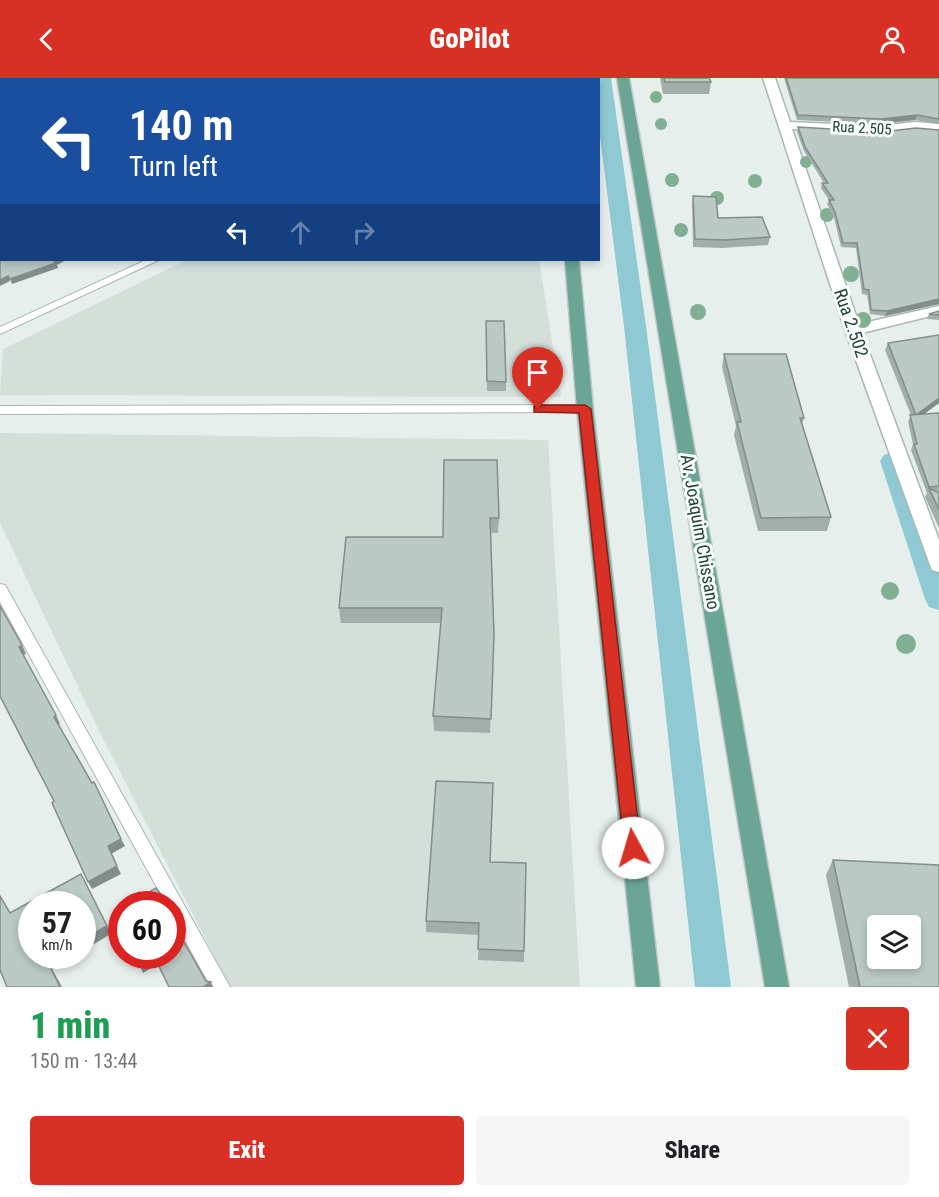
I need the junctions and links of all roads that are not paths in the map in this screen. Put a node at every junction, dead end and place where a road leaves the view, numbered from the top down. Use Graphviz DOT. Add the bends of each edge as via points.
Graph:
graph roads {
  1 [pos="623,78"];
  2 [pos="769,78"];
  3 [pos="784,125"];
  4 [pos="939,128"];
  5 [pos="152,261"];
  6 [pos="572,261"];
  7 [pos="939,310"];
  8 [pos="853,330"];
  9 [pos="0,331"];
  10 [pos="585,409"];
  11 [pos="0,410"];
  12 [pos="939,565"];
  13 [pos="0,589"];
  14 [pos="221,987"];
  15 [pos="648,987"];
  16 [pos="777,987"];
  1 -- 16 [label="main road, Av. Joaquim Chissano"];
  2 -- 3 [label="street, Rua 2.502"];
  3 -- 4 [label="street, Rua 2.505" via="880,130"];
  3 -- 8 [label="street, Rua 2.502"];
  5 -- 9 [label="lane"];
  6 -- 10 [label="main road"];
  7 -- 8 [label="street"];
  8 -- 12 [label="street, Rua 2.502"];
  10 -- 11 [label="lane"];
  10 -- 15 [label="main road"];
  13 -- 14 [label="lane"];
}
